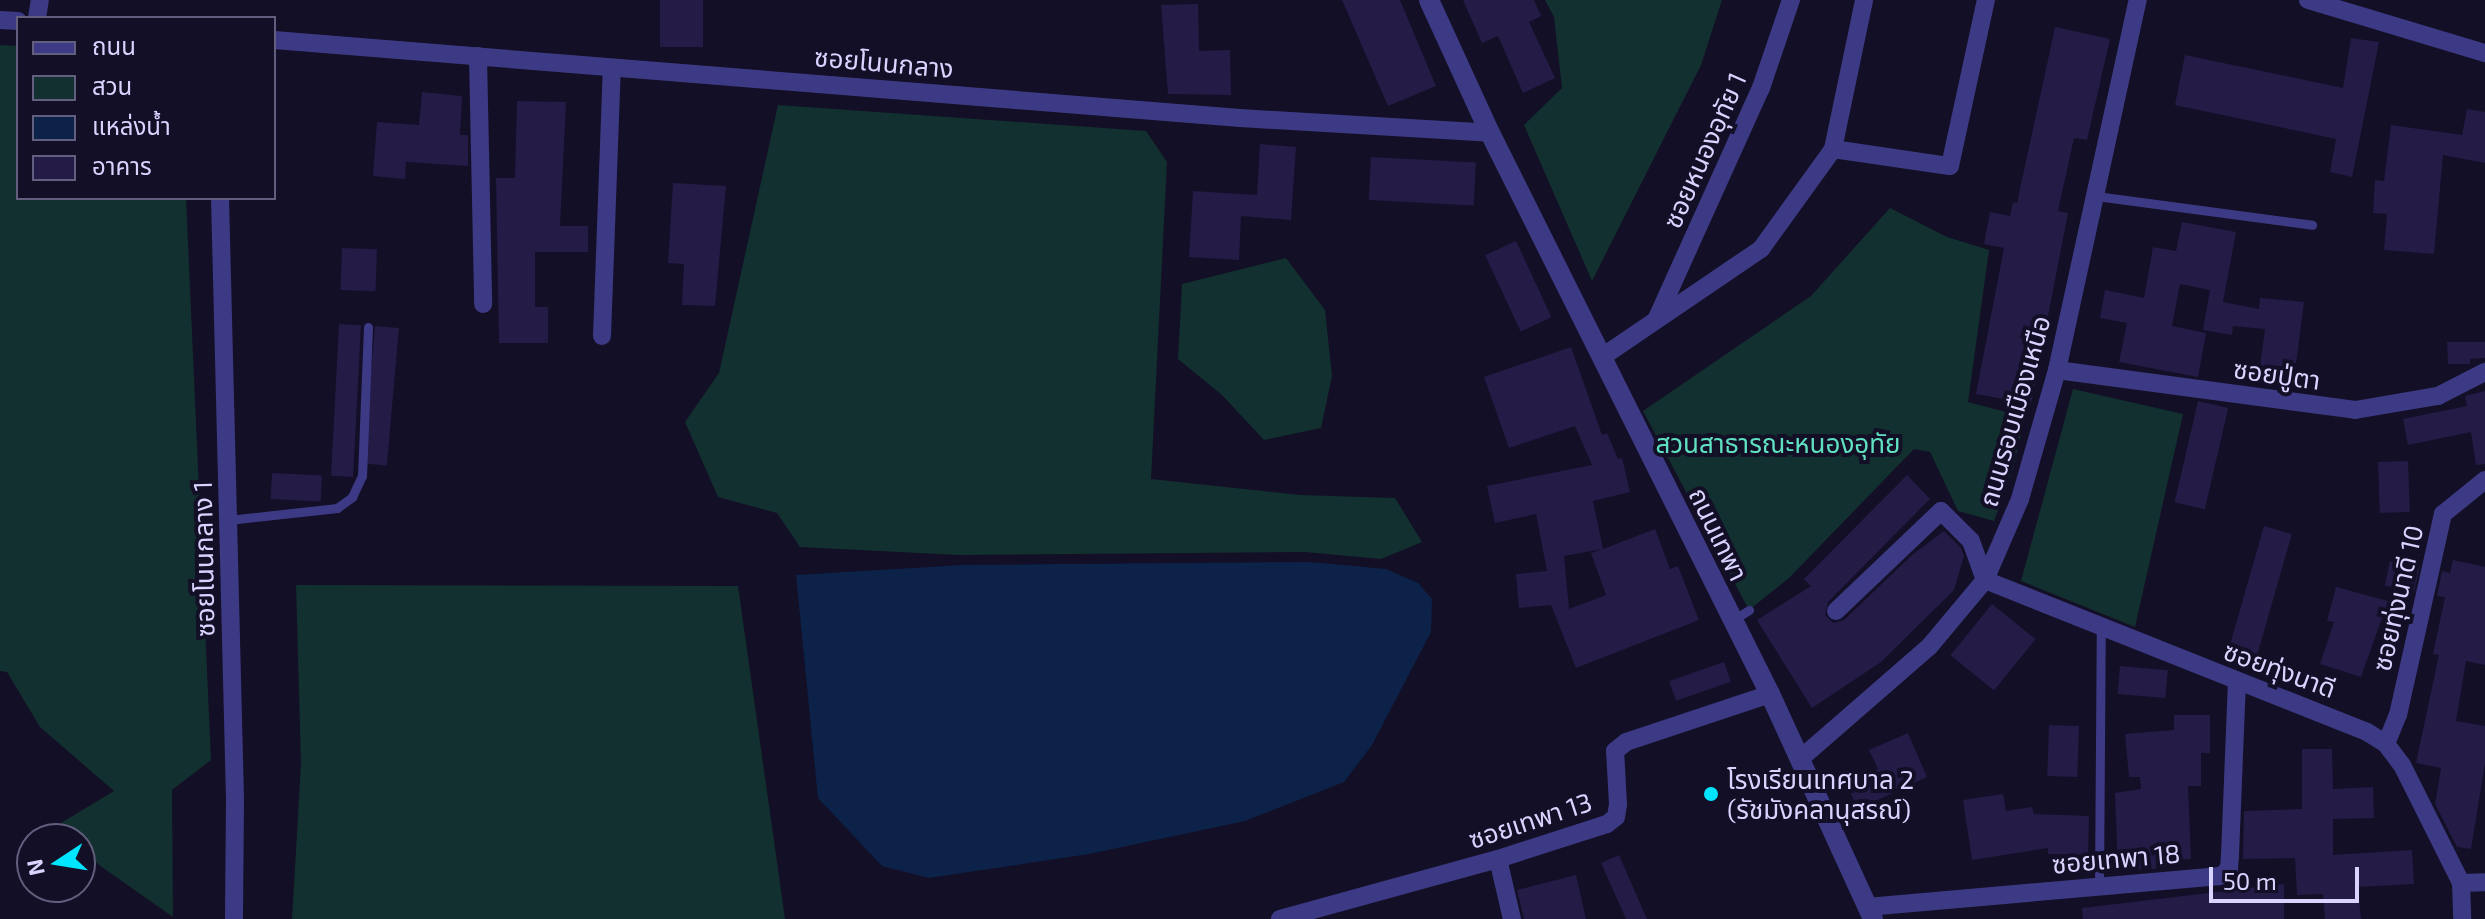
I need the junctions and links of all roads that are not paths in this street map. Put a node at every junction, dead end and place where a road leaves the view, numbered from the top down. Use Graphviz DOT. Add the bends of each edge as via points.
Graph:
graph roads {
  1 [pos="1429,0"];
  2 [pos="1791,0"];
  3 [pos="1864,0"];
  4 [pos="1986,0"];
  5 [pos="2138,0"];
  6 [pos="2308,0"];
  7 [pos="276,40"];
  8 [pos="2485,53"];
  9 [pos="478,56"];
  10 [pos="612,68"];
  11 [pos="1490,133"];
  12 [pos="1833,149"];
  13 [pos="2096,196"];
  14 [pos="220,200"];
  15 [pos="2312,225"];
  16 [pos="483,304"];
  17 [pos="1656,319"];
  18 [pos="368,327"];
  19 [pos="602,336"];
  20 [pos="1602,357"];
  21 [pos="2057,370"];
  22 [pos="2485,372"];
  23 [pos="2485,480"];
  24 [pos="228,520"];
  25 [pos="1985,580"];
  26 [pos="1836,611"];
  27 [pos="2101,628"];
  28 [pos="2237,682"];
  29 [pos="1770,694"];
  30 [pos="2386,744"];
  31 [pos="1800,759"];
  32 [pos="1498,859"];
  33 [pos="2485,882"];
  34 [pos="2461,883"];
  35 [pos="2099,886"];
  36 [pos="1870,913"];
  37 [pos="234,919"];
  38 [pos="1280,919"];
  39 [pos="1512,919"];
  40 [pos="2462,919"];
  1 -- 11 [label="street, ถนนเทพา"];
  2 -- 17 [label="street, ซอยหนองอุทัย 1" via="1761,88"];
  3 -- 12 [label="street"];
  4 -- 12 [label="street" via="1950,166"];
  5 -- 13 [label="street, ถนนรอบเมืองเหนือ"];
  6 -- 8 [label="street"];
  7 -- 9 [label="street, ซอยโนนกลาง"];
  9 -- 10 [label="street, ซอยโนนกลาง"];
  9 -- 16 [label="street"];
  10 -- 11 [label="street, ซอยโนนกลาง"];
  10 -- 19 [label="street"];
  11 -- 20 [label="street, ถนนเทพา"];
  12 -- 17 [label="street" via="1761,249"];
  13 -- 15 [label="lane"];
  13 -- 21 [label="street, ถนนรอบเมืองเหนือ"];
  14 -- 24 [label="street, ซอยโนนกลาง 1"];
  17 -- 20 [label="street"];
  18 -- 24 [label="lane" via="362,476 352,497 337,508"];
  20 -- 29 [label="street, ถนนเทพา" via="1741,615"];
  21 -- 22 [label="street, ซอยปู่ตา" via="2355,410 2438,396"];
  21 -- 25 [label="street, ถนนรอบเมืองเหนือ" via="2020,499"];
  23 -- 30 [label="street, ซอยทุ่งนาดี 10" via="2443,514 2398,715"];
  24 -- 37 [label="street, ซอยโนนกลาง 1"];
  25 -- 26 [label="street" via="1971,541 1941,511"];
  25 -- 27 [label="street, ซอยทุ่งนาดี"];
  25 -- 31 [label="street, ถนนรอบเมืองเหนือ" via="1929,647"];
  27 -- 28 [label="street, ซอยทุ่งนาดี"];
  27 -- 35 [label="lane"];
  28 -- 30 [label="street, ซอยทุ่งนาดี" via="2343,720"];
  28 -- 35 [label="street, ซอยเทพา 18" via="2229,869 2221,876"];
  29 -- 31 [label="street, ถนนเทพา"];
  29 -- 32 [label="street, ซอยเทพา 13" via="1626,742 1615,751 1616,817"];
  30 -- 34 [label="street, ซอยทุ่งนาดี" via="2402,765"];
  31 -- 36 [label="street, ถนนเทพา"];
  32 -- 38 [label="street, ซอยเทพา 13"];
  32 -- 39 [label="street"];
  33 -- 34 [label="street"];
  34 -- 40 [label="street"];
  35 -- 36 [label="street, ซอยเทพา 18"];
}
